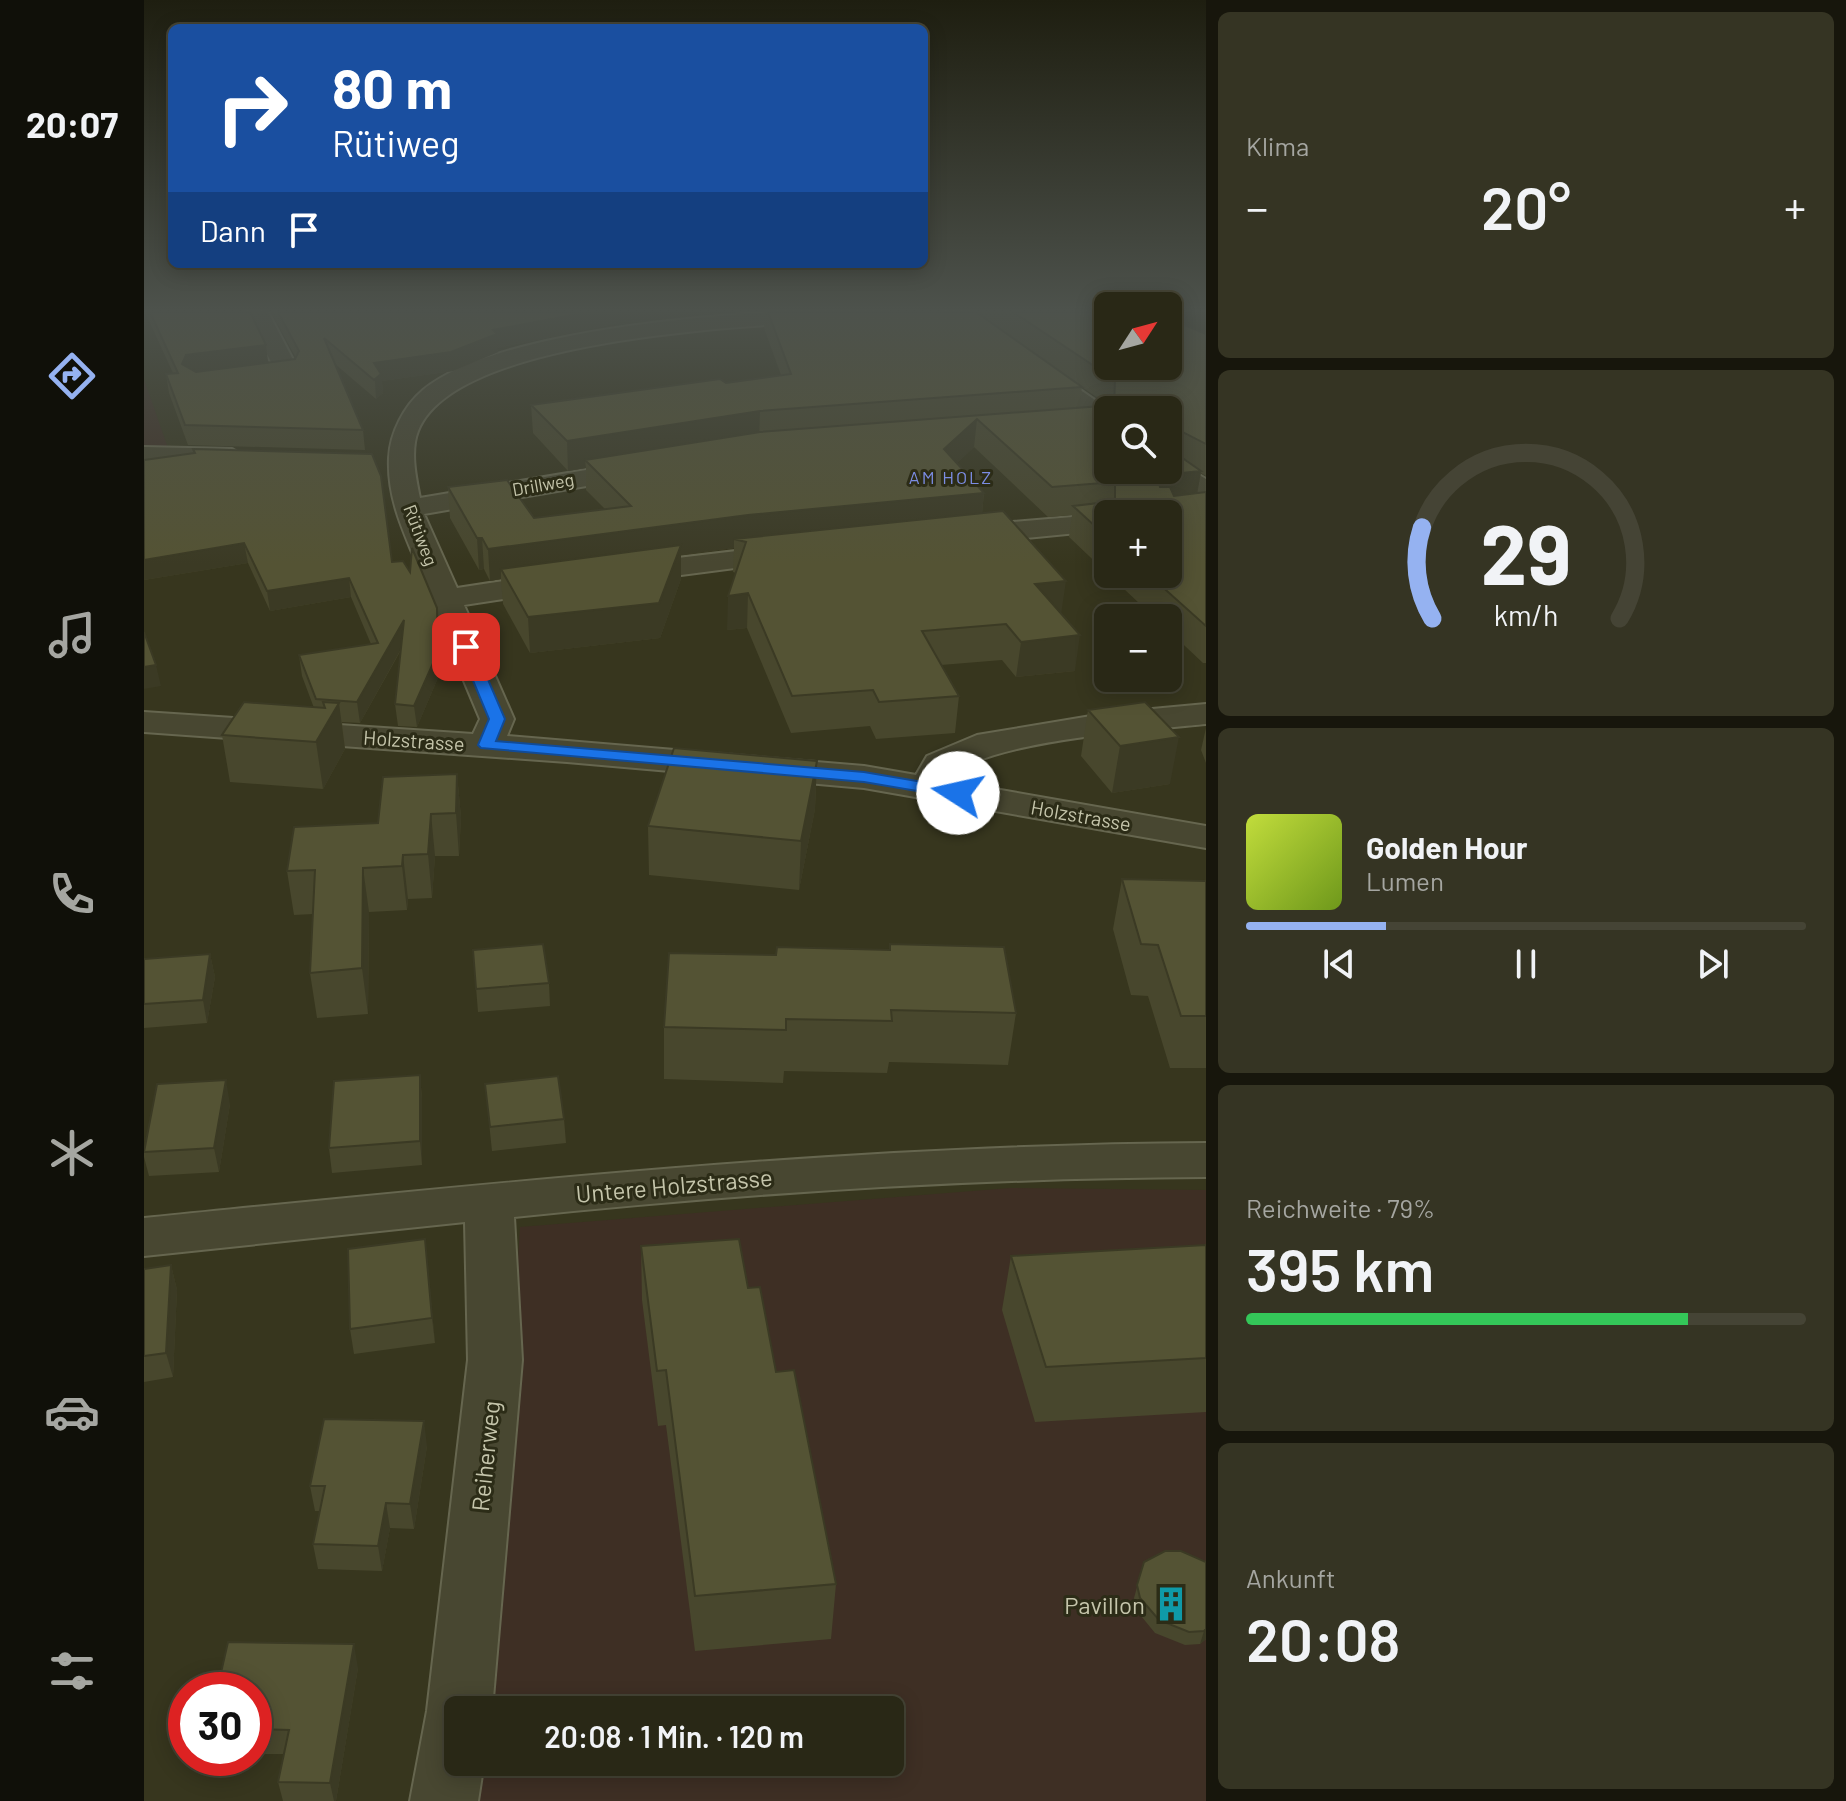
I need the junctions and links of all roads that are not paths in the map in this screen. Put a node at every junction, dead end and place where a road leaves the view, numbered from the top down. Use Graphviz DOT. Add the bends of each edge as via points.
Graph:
graph roads {
  1 [pos="432,396"];
  2 [pos="1072,396"];
  3 [pos="1094,412"];
  4 [pos="1094,423"];
  5 [pos="1066,426"];
  6 [pos="144,455"];
  7 [pos="251,457"];
  8 [pos="372,461"];
  9 [pos="403,462"];
  10 [pos="669,464"];
  11 [pos="1182,481"];
  12 [pos="1202,505"];
  13 [pos="408,508"];
  14 [pos="1094,523"];
  15 [pos="930,538"];
  16 [pos="808,551"];
  17 [pos="446,599"];
  18 [pos="1206,714"];
  19 [pos="144,722"];
  20 [pos="486,745"];
  21 [pos="927,787"];
  22 [pos="1206,837"];
  23 [pos="1206,1160"];
  24 [pos="489,1202"];
  25 [pos="144,1237"];
  26 [pos="460,1696"];
  27 [pos="448,1776"];
  28 [pos="444,1801"];
  1 -- 9 [label="street, Rütiweg" via="421,403 406,429"];
  2 -- 3 [label="street"];
  4 -- 5 [label="street"];
  6 -- 7 [label="street"];
  8 -- 9 [label="street"];
  9 -- 13 [label="street, Rütiweg"];
  10 -- 13 [label="street, Drillweg"];
  11 -- 12 [label="street"];
  13 -- 17 [label="street, Rütiweg"];
  14 -- 15 [label="street"];
  16 -- 17 [label="street"];
  17 -- 20 [label="street, Rütiweg" via="497,719"];
  18 -- 21 [label="street" via="1109,723 977,746 940,764"];
  19 -- 20 [label="street, Holzstrasse"];
  20 -- 21 [label="street, Holzstrasse"];
  21 -- 22 [label="street, Holzstrasse"];
  23 -- 24 [label="street, Untere Holzstrasse" via="910,1168"];
  24 -- 25 [label="street, Untere Holzstrasse"];
  24 -- 26 [label="street, Reiherweg" via="495,1360"];
  27 -- 28 [label="street, Reiherweg"];
}
